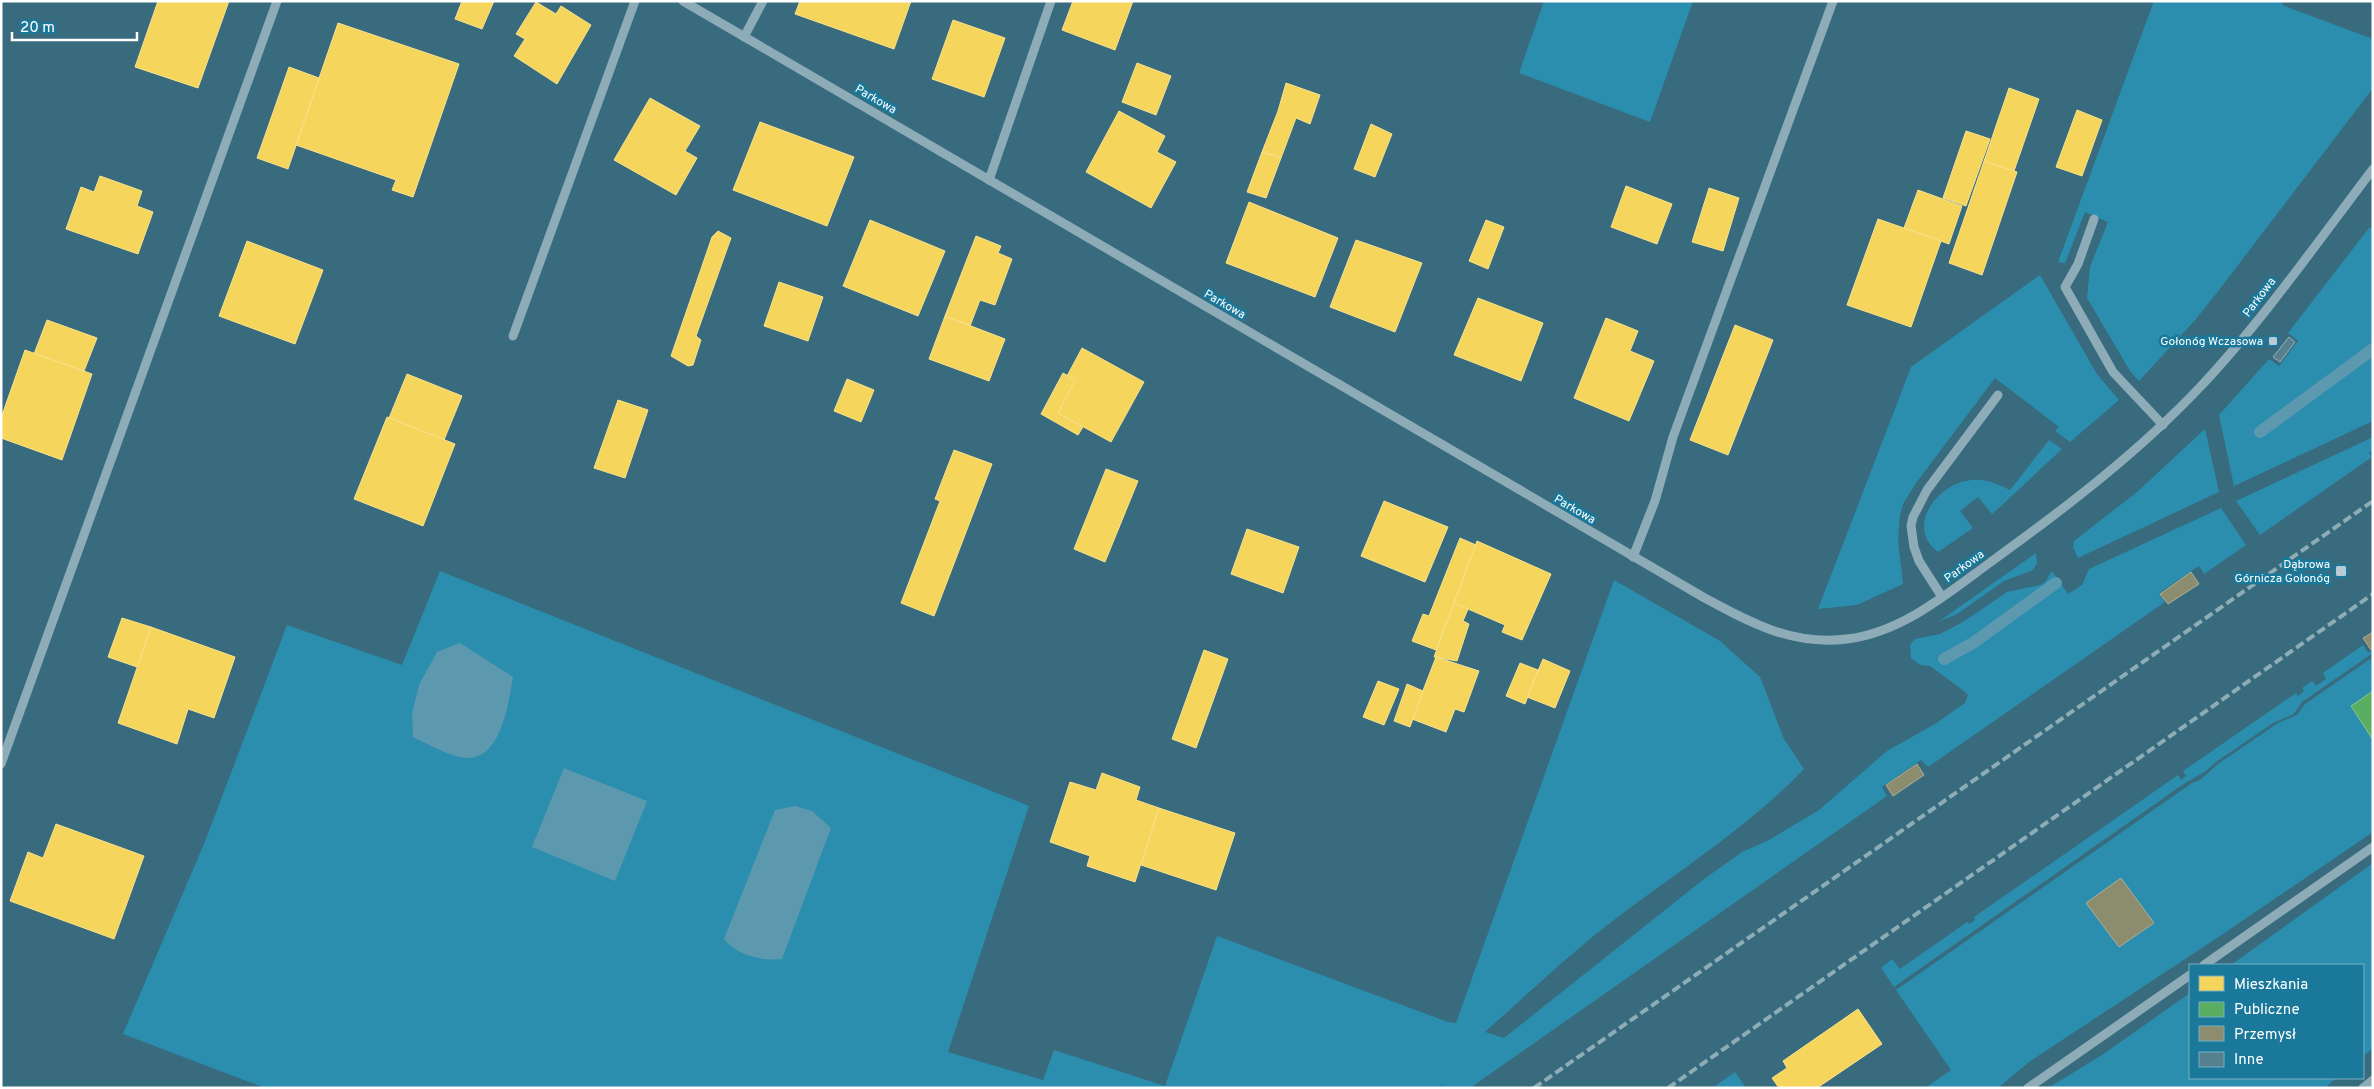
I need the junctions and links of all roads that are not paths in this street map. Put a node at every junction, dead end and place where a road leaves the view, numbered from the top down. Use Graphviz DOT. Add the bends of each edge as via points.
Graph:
graph roads {
  1 [pos="277,1"];
  2 [pos="635,1"];
  3 [pos="684,1"];
  4 [pos="764,1"];
  5 [pos="1051,1"];
  6 [pos="1832,1"];
  7 [pos="744,37"];
  8 [pos="2373,169"];
  9 [pos="2365,179"];
  10 [pos="989,180"];
  11 [pos="2373,185"];
  12 [pos="2094,219"];
  13 [pos="512,336"];
  14 [pos="1998,395"];
  15 [pos="2163,425"];
  16 [pos="1633,557"];
  17 [pos="1942,597"];
  18 [pos="1,764"];
  19 [pos="2373,847"];
  20 [pos="2205,964"];
  21 [pos="2189,976"];
  22 [pos="2373,1080"];
  23 [pos="2028,1088"];
  24 [pos="2363,1088"];
  1 -- 18 [label="street"];
  2 -- 13 [label="street"];
  3 -- 7 [label="street, Parkowa"];
  4 -- 7 [label="street"];
  5 -- 10 [label="street"];
  6 -- 16 [label="street" via="1673,437 1656,501"];
  7 -- 10 [label="street, Parkowa"];
  8 -- 9 [label="street, Parkowa"];
  9 -- 11 [label="street"];
  9 -- 15 [label="street, Parkowa" via="2239,344"];
  10 -- 16 [label="street, Parkowa"];
  12 -- 15 [label="street" via="2078,264 2065,287 2113,372"];
  14 -- 17 [label="street" via="1927,490 1913,517 1914,547"];
  15 -- 17 [label="street, Parkowa" via="2075,499"];
  16 -- 17 [label="street, Parkowa" via="1764,629 1814,641 1847,639 1879,632"];
  19 -- 20 [label="street"];
  21 -- 23 [label="street"];
  22 -- 24 [label="street"];
}
